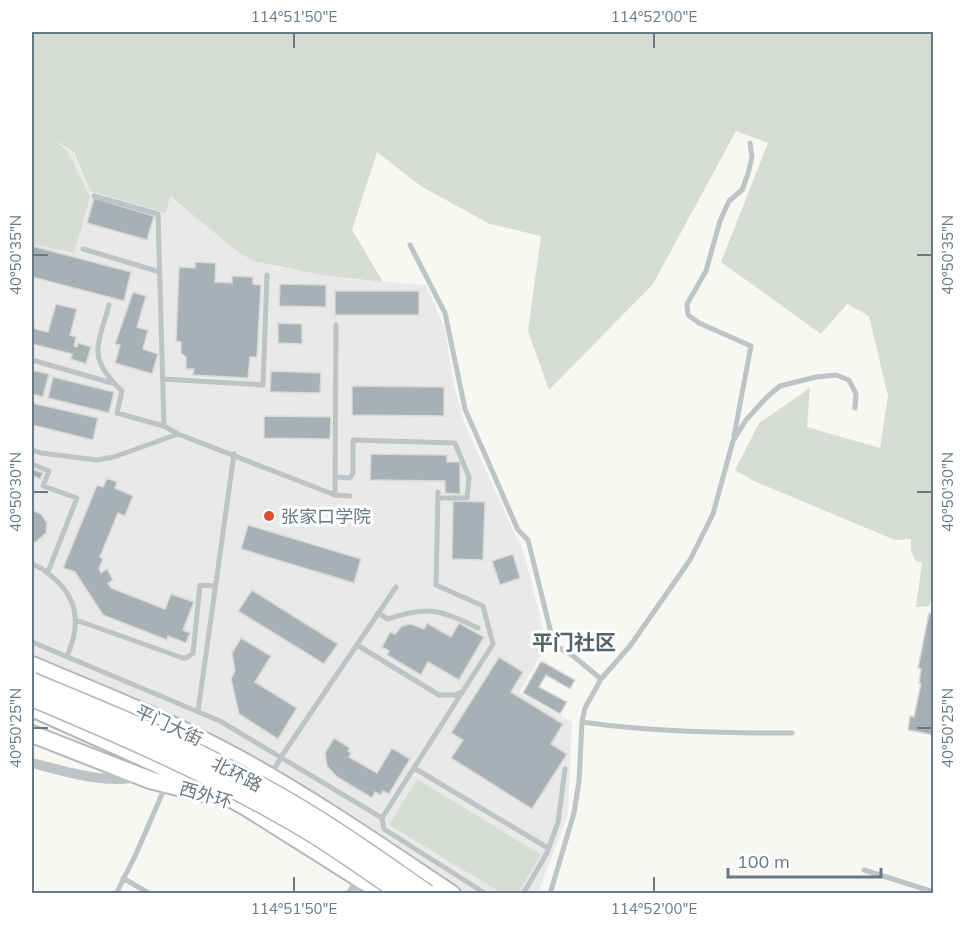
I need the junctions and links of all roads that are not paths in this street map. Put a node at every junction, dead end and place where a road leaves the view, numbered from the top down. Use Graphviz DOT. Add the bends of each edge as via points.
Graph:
graph roads {
  1 [pos="750,143"];
  2 [pos="94,196"];
  3 [pos="410,245"];
  4 [pos="82,249"];
  5 [pos="160,272"];
  6 [pos="267,275"];
  7 [pos="109,305"];
  8 [pos="336,325"];
  9 [pos="32,360"];
  10 [pos="163,379"];
  11 [pos="114,384"];
  12 [pos="855,408"];
  13 [pos="164,426"];
  14 [pos="178,434"];
  15 [pos="733,441"];
  16 [pos="32,450"];
  17 [pos="234,454"];
  18 [pos="32,464"];
  19 [pos="335,477"];
  20 [pos="335,495"];
  21 [pos="350,495"];
  22 [pos="32,564"];
  23 [pos="48,572"];
  24 [pos="214,586"];
  25 [pos="396,587"];
  26 [pos="378,613"];
  27 [pos="76,620"];
  28 [pos="478,628"];
  29 [pos="32,642"];
  30 [pos="357,645"];
  31 [pos="67,657"];
  32 [pos="32,665"];
  33 [pos="601,679"];
  34 [pos="32,682"];
  35 [pos="463,691"];
  36 [pos="32,697"];
  37 [pos="32,708"];
  38 [pos="198,711"];
  39 [pos="582,722"];
  40 [pos="792,733"];
  41 [pos="32,734"];
  42 [pos="281,757"];
  43 [pos="32,763"];
  44 [pos="414,768"];
  45 [pos="566,769"];
  46 [pos="267,775"];
  47 [pos="140,776"];
  48 [pos="167,784"];
  49 [pos="246,807"];
  50 [pos="382,818"];
  51 [pos="548,848"];
  52 [pos="864,870"];
  53 [pos="123,878"];
  54 [pos="360,878"];
  55 [pos="933,892"];
  56 [pos="116,894"];
  57 [pos="150,894"];
  58 [pos="351,894"];
  59 [pos="384,894"];
  60 [pos="403,894"];
  61 [pos="427,894"];
  62 [pos="452,894"];
  63 [pos="486,894"];
  64 [pos="523,894"];
  65 [pos="550,894"];
  1 -- 15 [label="lane" via="752,157 742,190 729,201 706,271 687,304 688,315 699,323 751,346"];
  2 -- 5 [label="lane" via="158,214"];
  3 -- 33 [label="lane" via="444,313 465,409 518,530 528,540 554,645"];
  4 -- 5 [label="lane"];
  5 -- 10 [label="lane"];
  6 -- 10 [label="lane" via="263,385"];
  7 -- 11 [label="lane" via="98,351"];
  8 -- 19 [label="lane"];
  9 -- 11 [label="lane"];
  10 -- 13 [label="lane"];
  11 -- 13 [label="lane" via="122,391 117,412"];
  12 -- 15 [label="lane" via="856,394 849,380 836,375 780,386 746,420"];
  13 -- 14 [label="lane"];
  14 -- 16 [label="lane" via="97,460"];
  14 -- 17 [label="lane"];
  15 -- 33 [label="lane" via="713,514 690,560 630,646"];
  17 -- 20 [label="lane"];
  17 -- 24 [label="lane"];
  18 -- 23 [label="lane" via="49,471 44,486 77,498"];
  19 -- 20 [label="lane"];
  19 -- 35 [label="lane" via="350,478 353,473 353,440 455,443 469,477 467,498 438,495 436,585 483,606 493,644"];
  20 -- 21 [label="lane"];
  22 -- 23 [label="lane"];
  23 -- 27 [label="lane" via="73,602"];
  24 -- 27 [label="lane" via="200,585 193,653 188,657"];
  24 -- 38 [label="lane"];
  25 -- 26 [label="lane"];
  26 -- 28 [label="lane" via="388,619 416,611 444,613"];
  26 -- 30 [label="lane"];
  27 -- 31 [label="lane"];
  29 -- 31 [label="lane"];
  30 -- 35 [label="lane" via="439,695"];
  30 -- 42 [label="lane"];
  31 -- 38 [label="lane"];
  32 -- 46 [label="main road, 平门大街" via="163,721"];
  33 -- 39 [label="lane"];
  34 -- 61 [label="highway, 北环路, bridge" via="167,740 270,791"];
  35 -- 44 [label="lane"];
  36 -- 60 [label="highway, 北环路, bridge" via="281,814"];
  37 -- 49 [label="main road"];
  38 -- 42 [label="lane"];
  39 -- 40 [label="lane" via="654,730"];
  39 -- 65 [label="lane" via="574,813"];
  41 -- 47 [label="main road, 西外环"];
  42 -- 46 [label="lane"];
  42 -- 50 [label="lane"];
  43 -- 47 [label="street" via="120,780"];
  44 -- 50 [label="lane"];
  44 -- 51 [label="lane"];
  45 -- 51 [label="lane" via="558,822"];
  46 -- 49 [label="main road"];
  46 -- 62 [label="main road, 平门大街"];
  47 -- 48 [label="main road, 西外环"];
  48 -- 49 [label="main road, 西外环"];
  48 -- 53 [label="lane"];
  49 -- 54 [label="main road"];
  50 -- 63 [label="lane" via="384,829"];
  51 -- 64 [label="lane"];
  52 -- 55 [label="lane"];
  53 -- 56 [label="lane"];
  53 -- 57 [label="lane"];
  54 -- 58 [label="street"];
  54 -- 59 [label="main road"];
}
